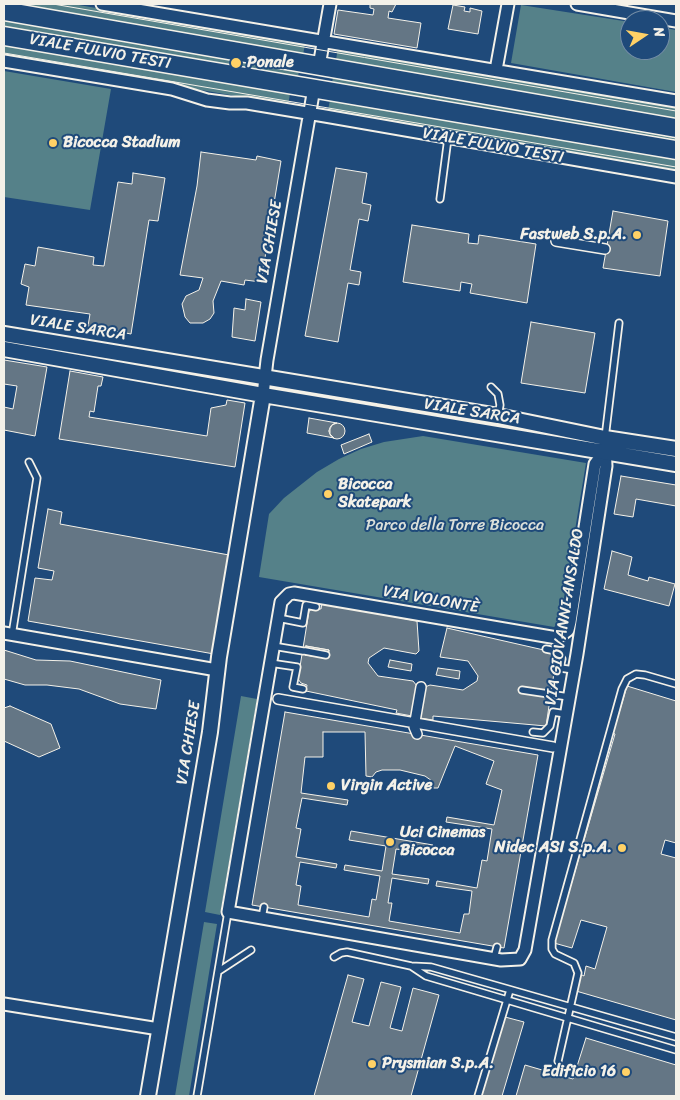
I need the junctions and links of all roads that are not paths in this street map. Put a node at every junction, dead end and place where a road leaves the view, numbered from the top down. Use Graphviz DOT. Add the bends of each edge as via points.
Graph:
graph roads {
  1 [pos="102,4"];
  2 [pos="330,4"];
  3 [pos="508,4"];
  4 [pos="577,4"];
  5 [pos="4,11"];
  6 [pos="676,22"];
  7 [pos="4,36"];
  8 [pos="323,42"];
  9 [pos="4,61"];
  10 [pos="319,66"];
  11 [pos="496,70"];
  12 [pos="314,88"];
  13 [pos="676,101"];
  14 [pos="310,114"];
  15 [pos="676,128"];
  16 [pos="448,138"];
  17 [pos="676,150"];
  18 [pos="676,177"];
  19 [pos="440,199"];
  20 [pos="556,242"];
  21 [pos="605,249"];
  22 [pos="619,323"];
  23 [pos="4,334"];
  24 [pos="4,349"];
  25 [pos="265,377"];
  26 [pos="491,387"];
  27 [pos="263,395"];
  28 [pos="498,416"];
  29 [pos="605,438"];
  30 [pos="676,449"];
  31 [pos="604,452"];
  32 [pos="29,462"];
  33 [pos="676,464"];
  34 [pos="316,607"];
  35 [pos="278,618"];
  36 [pos="8,634"];
  37 [pos="557,638"];
  38 [pos="273,646"];
  39 [pos="546,649"];
  40 [pos="577,654"];
  41 [pos="326,655"];
  42 [pos="270,663"];
  43 [pos="217,670"];
  44 [pos="574,670"];
  45 [pos="676,684"];
  46 [pos="421,687"];
  47 [pos="303,689"];
  48 [pos="522,690"];
  49 [pos="569,697"];
  50 [pos="278,700"];
  51 [pos="566,714"];
  52 [pos="413,729"];
  53 [pos="532,732"];
  54 [pos="553,747"];
  55 [pos="228,912"];
  56 [pos="251,950"];
  57 [pos="334,957"];
  58 [pos="411,966"];
  59 [pos="218,971"];
  60 [pos="510,990"];
  61 [pos="507,999"];
  62 [pos="4,1004"];
  63 [pos="571,1008"];
  64 [pos="568,1018"];
  65 [pos="159,1029"];
  66 [pos="650,1030"];
  67 [pos="676,1037"];
  68 [pos="646,1041"];
  69 [pos="676,1050"];
  70 [pos="558,1061"];
  71 [pos="148,1096"];
  72 [pos="197,1096"];
  73 [pos="478,1096"];
  1 -- 8 [label="street"];
  2 -- 8 [label="street"];
  3 -- 11 [label="street"];
  4 -- 6 [label="street"];
  5 -- 10 [label="main road, VIALE FULVIO TESTI"];
  7 -- 12 [label="main road, VIALE FULVIO TESTI"];
  8 -- 10 [label="street"];
  8 -- 11 [label="street"];
  9 -- 14 [label="street, VIALE FULVIO TESTI" via="172,89 230,104 247,103"];
  10 -- 12 [label="main road"];
  10 -- 15 [label="main road, VIALE FULVIO TESTI"];
  11 -- 13 [label="street"];
  12 -- 14 [label="street"];
  12 -- 17 [label="main road, VIALE FULVIO TESTI"];
  14 -- 16 [label="street, VIALE FULVIO TESTI"];
  14 -- 25 [label="street, VIA CHIESE"];
  16 -- 18 [label="street, VIALE FULVIO TESTI"];
  16 -- 19 [label="lane"];
  20 -- 21 [label="street"];
  22 -- 29 [label="lane"];
  23 -- 25 [label="street, VIALE SARCA"];
  24 -- 27 [label="street, VIALE SARCA"];
  25 -- 27 [label="street"];
  25 -- 28 [label="street, VIALE SARCA"];
  26 -- 28 [label="lane" via="498,394"];
  27 -- 31 [label="street, VIALE SARCA"];
  27 -- 43 [label="street, VIA CHIESE"];
  28 -- 29 [label="street, VIALE SARCA"];
  29 -- 30 [label="street, VIALE SARCA"];
  29 -- 31 [label="street"];
  31 -- 33 [label="street, VIALE SARCA"];
  31 -- 37 [label="street, VIA GIOVANNI ANSALDO" via="595,464 570,622 566,633"];
  31 -- 40 [label="street, VIA GIOVANNI ANSALDO" via="606,466"];
  32 -- 36 [label="lane" via="38,478"];
  34 -- 35 [label="lane" via="306,605 303,623"];
  35 -- 37 [label="street, VIA VOLONTÈ" via="281,602 294,593"];
  35 -- 38 [label="street"];
  36 -- 43 [label="street"];
  37 -- 40 [label="street" via="570,643"];
  38 -- 41 [label="lane"];
  38 -- 42 [label="street"];
  39 -- 44 [label="lane" via="556,651 562,659 560,668"];
  40 -- 44 [label="street, VIA GIOVANNI ANSALDO"];
  42 -- 47 [label="lane" via="297,667 293,688"];
  42 -- 55 [label="street"];
  43 -- 65 [label="street, VIA CHIESE" via="210,732"];
  44 -- 49 [label="street, VIA GIOVANNI ANSALDO"];
  45 -- 63 [label="lane" via="636,674 622,689 552,940 555,954 571,961 578,970"];
  46 -- 52 [label="street"];
  48 -- 49 [label="lane"];
  49 -- 51 [label="street, VIA GIOVANNI ANSALDO"];
  50 -- 52 [label="street"];
  51 -- 53 [label="lane" via="553,712 550,726 543,733"];
  51 -- 55 [label="street, VIA GIOVANNI ANSALDO" via="525,950 520,959 507,960 496,953 263,912"];
  52 -- 54 [label="street"];
  55 -- 59 [label="lane"];
  56 -- 59 [label="lane"];
  57 -- 58 [label="lane" via="347,952"];
  58 -- 60 [label="lane" via="431,967"];
  58 -- 61 [label="lane" via="426,976"];
  59 -- 72 [label="lane"];
  60 -- 61 [label="lane"];
  60 -- 63 [label="lane"];
  61 -- 64 [label="lane"];
  61 -- 73 [label="lane"];
  62 -- 65 [label="street"];
  63 -- 64 [label="lane"];
  63 -- 66 [label="lane"];
  64 -- 68 [label="lane"];
  64 -- 70 [label="lane"];
  65 -- 71 [label="street, VIA CHIESE"];
  66 -- 67 [label="lane"];
  66 -- 68 [label="lane"];
  68 -- 69 [label="lane"];
}
